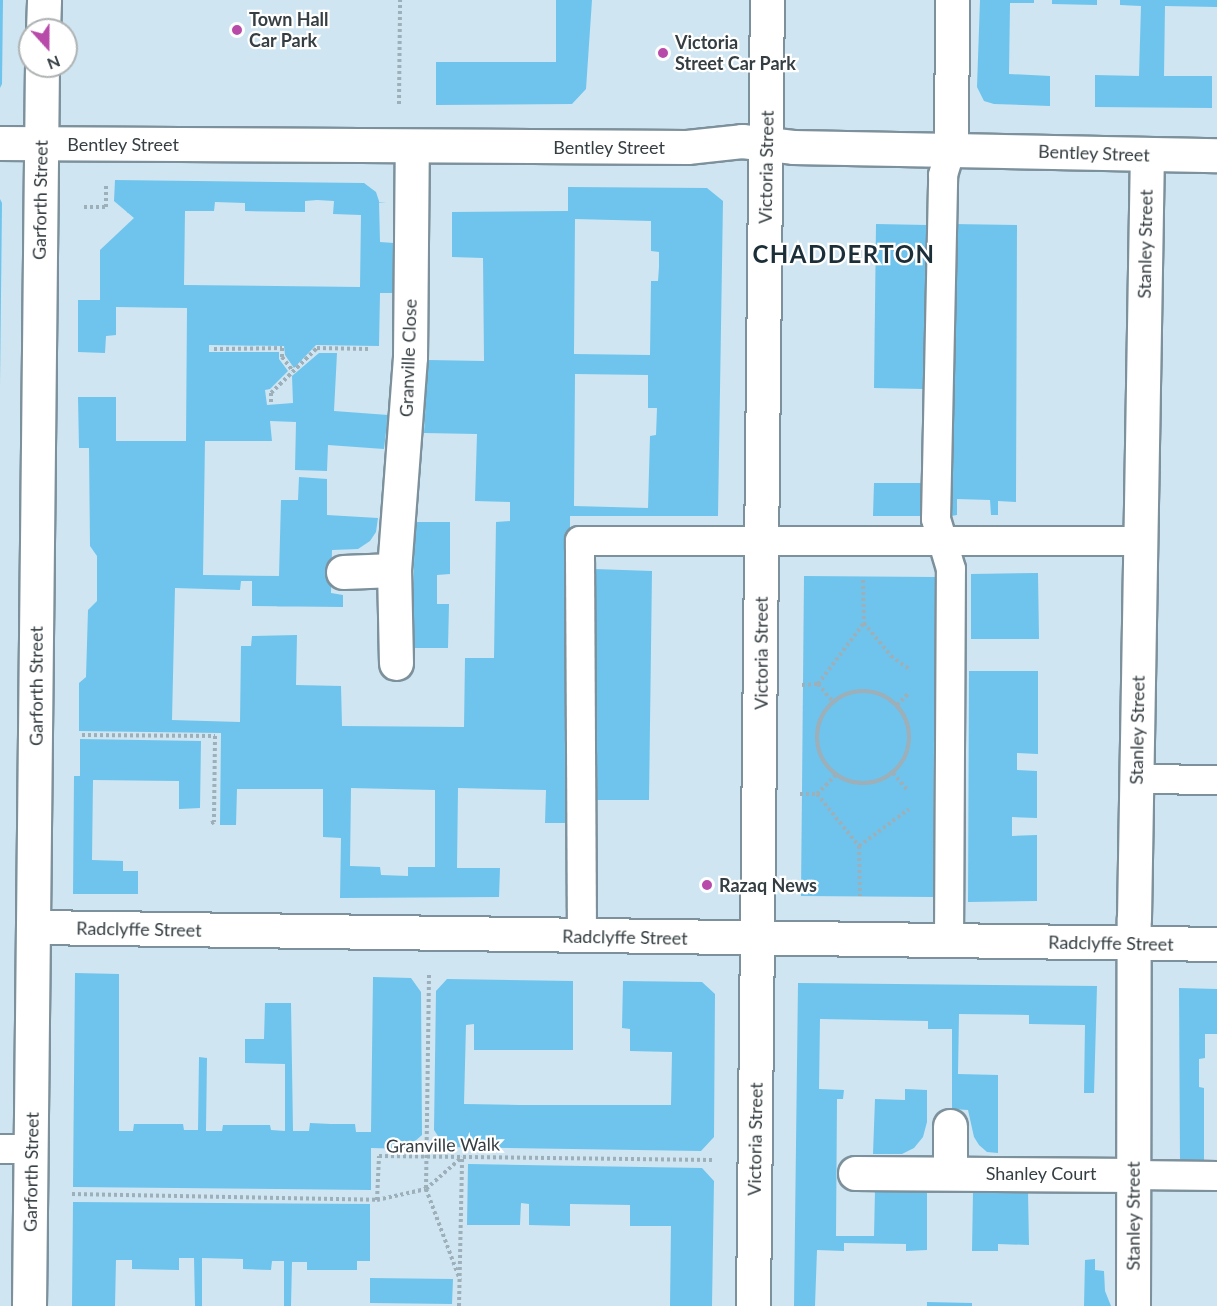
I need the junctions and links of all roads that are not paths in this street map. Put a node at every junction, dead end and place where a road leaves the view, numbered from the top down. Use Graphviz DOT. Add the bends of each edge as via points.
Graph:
graph roads {
  1 [pos="44,0"];
  2 [pos="767,0"];
  3 [pos="952,0"];
  4 [pos="43,18"];
  5 [pos="42,78"];
  6 [pos="0,143"];
  7 [pos="41,143"];
  8 [pos="766,144"];
  9 [pos="412,146"];
  10 [pos="951,149"];
  11 [pos="1147,154"];
  12 [pos="1217,155"];
  13 [pos="762,540"];
  14 [pos="1141,541"];
  15 [pos="945,542"];
  16 [pos="394,570"];
  17 [pos="343,572"];
  18 [pos="396,663"];
  19 [pos="1137,779"];
  20 [pos="1217,780"];
  21 [pos="34,927"];
  22 [pos="582,936"];
  23 [pos="758,939"];
  24 [pos="949,941"];
  25 [pos="1134,944"];
  26 [pos="1217,944"];
  27 [pos="950,1126"];
  28 [pos="15,1149"];
  29 [pos="855,1173"];
  30 [pos="950,1173"];
  31 [pos="1133,1175"];
  32 [pos="1217,1176"];
  33 [pos="29,1306"];
  34 [pos="753,1306"];
  35 [pos="1133,1306"];
  1 -- 4 [label="street"];
  2 -- 8 [label="street, Victoria Street"];
  3 -- 10 [label="street"];
  5 -- 7 [label="street, Garforth Street"];
  6 -- 7 [label="street, Bentley Street"];
  7 -- 9 [label="street, Bentley Street"];
  7 -- 21 [label="street, Garforth Street"];
  8 -- 9 [label="street, Bentley Street" via="742,141 687,147"];
  8 -- 10 [label="street, Bentley Street"];
  8 -- 13 [label="street, Victoria Street"];
  9 -- 16 [label="street, Granville Close" via="411,350"];
  10 -- 11 [label="street, Bentley Street"];
  10 -- 15 [label="lane" via="943,175 936,519"];
  11 -- 12 [label="street, Bentley Street"];
  11 -- 14 [label="street, Stanley Street"];
  13 -- 15 [label="lane"];
  13 -- 22 [label="lane" via="580,541"];
  13 -- 23 [label="street, Victoria Street"];
  14 -- 15 [label="lane"];
  14 -- 19 [label="street, Stanley Street"];
  15 -- 24 [label="lane" via="951,569"];
  16 -- 17 [label="street"];
  16 -- 18 [label="street, Granville Close"];
  19 -- 20 [label="lane"];
  19 -- 25 [label="street, Stanley Street"];
  21 -- 22 [label="street, Radclyffe Street"];
  21 -- 28 [label="street, Garforth Street"];
  22 -- 23 [label="street, Radclyffe Street"];
  23 -- 24 [label="street, Radclyffe Street"];
  23 -- 34 [label="street, Victoria Street"];
  24 -- 25 [label="street, Radclyffe Street"];
  25 -- 26 [label="street, Radclyffe Street"];
  25 -- 31 [label="street, Stanley Street"];
  27 -- 30 [label="street"];
  28 -- 33 [label="street, Garforth Street"];
  29 -- 30 [label="street, Shanley Court"];
  30 -- 31 [label="street, Shanley Court"];
  31 -- 32 [label="lane"];
  31 -- 35 [label="street, Stanley Street"];
}
